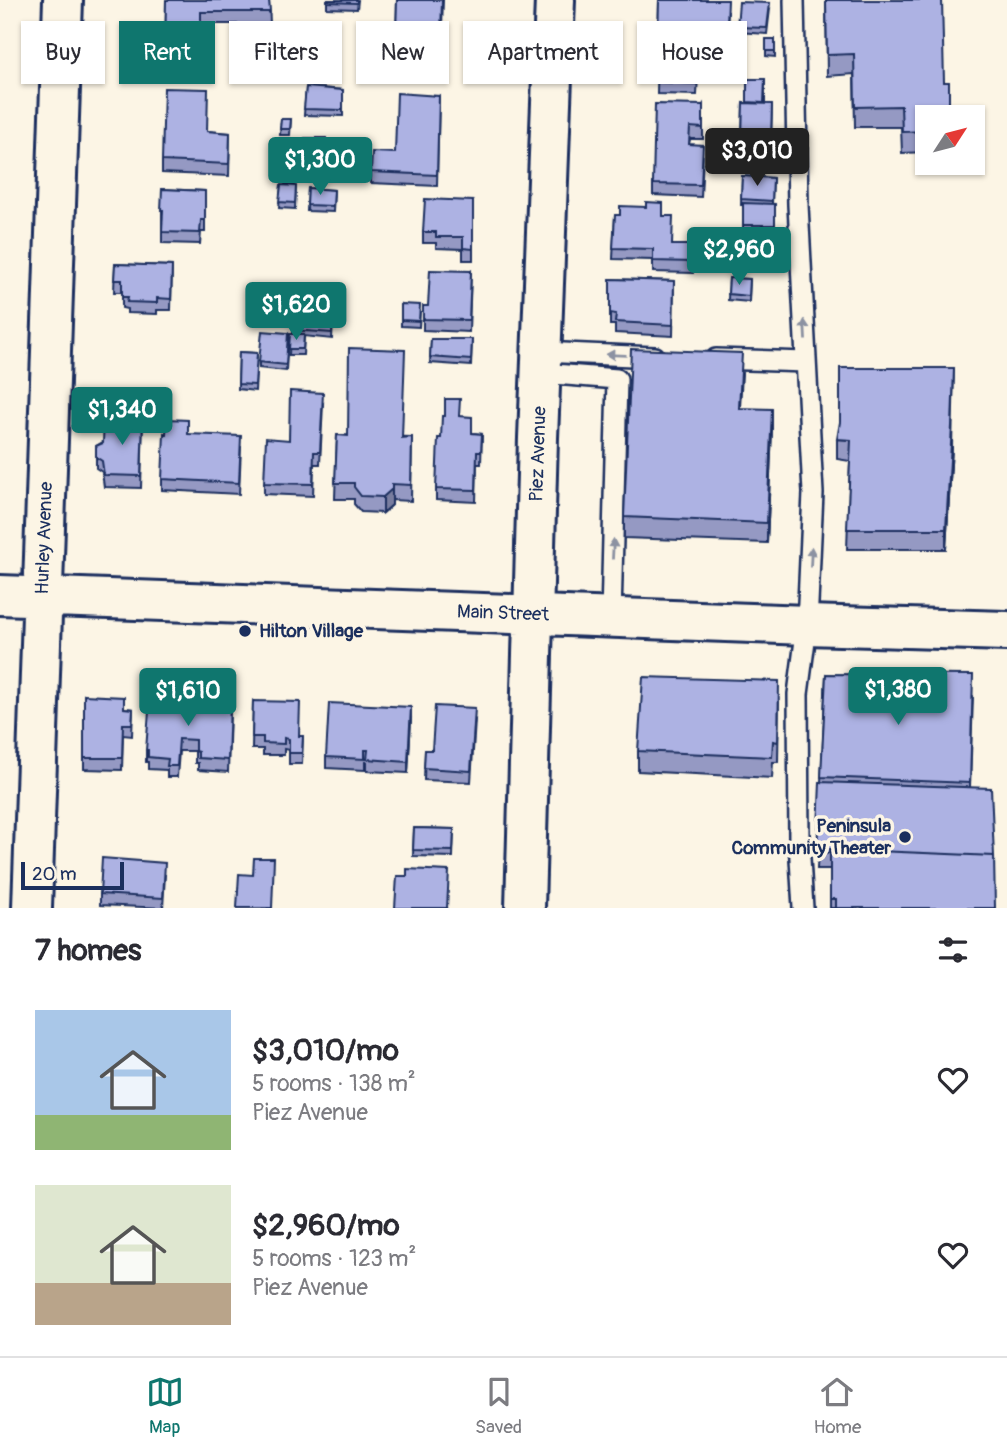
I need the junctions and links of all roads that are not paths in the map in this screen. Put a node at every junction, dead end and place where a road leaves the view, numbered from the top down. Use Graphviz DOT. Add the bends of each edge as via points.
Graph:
graph roads {
  1 [pos="63,0"];
  2 [pos="555,0"];
  3 [pos="794,0"];
  4 [pos="806,362"];
  5 [pos="541,363"];
  6 [pos="0,595"];
  7 [pos="42,597"];
  8 [pos="533,614"];
  9 [pos="611,617"];
  10 [pos="807,625"];
  11 [pos="1007,631"];
  12 [pos="32,908"];
  13 [pos="525,908"];
  14 [pos="803,908"];
  1 -- 7 [label="street, Hurley Avenue"];
  2 -- 5 [label="street, Piez Avenue"];
  4 -- 3 [label="lane, one-way"];
  4 -- 5 [label="lane, one-way" via="685,358"];
  10 -- 4 [label="lane, one-way" via="813,494"];
  5 -- 8 [label="street, Piez Avenue"];
  9 -- 5 [label="lane, one-way" via="617,379"];
  6 -- 7 [label="street, Main Street"];
  7 -- 8 [label="street, Main Street"];
  7 -- 12 [label="street, Hurley Avenue"];
  8 -- 9 [label="street, Main Street"];
  8 -- 13 [label="street, Piez Avenue"];
  9 -- 10 [label="street, Main Street"];
  10 -- 11 [label="street, Main Street"];
  10 -- 14 [label="lane" via="798,694"];
}
